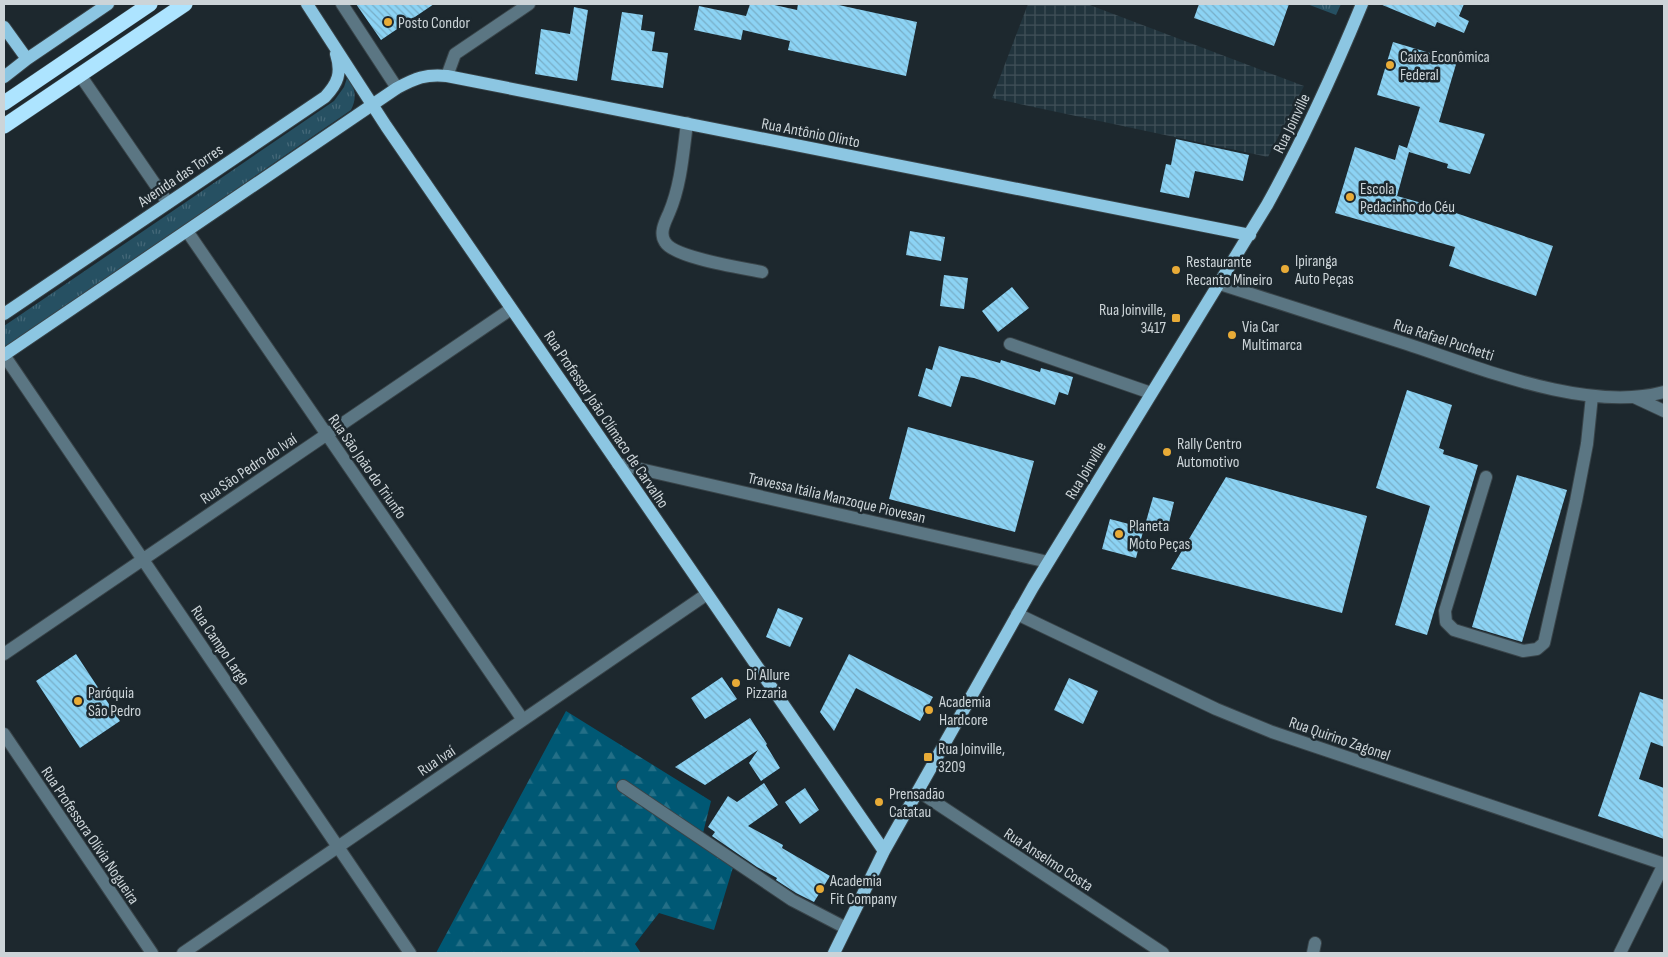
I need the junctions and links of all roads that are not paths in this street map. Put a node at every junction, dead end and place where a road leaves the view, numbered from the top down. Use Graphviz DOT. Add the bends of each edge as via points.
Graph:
graph roads {
  1 [pos="108,4"];
  2 [pos="150,4"];
  3 [pos="185,4"];
  4 [pos="307,4"];
  5 [pos="342,4"];
  6 [pos="529,4"];
  7 [pos="1362,4"];
  8 [pos="4,27"];
  9 [pos="332,42"];
  10 [pos="27,59"];
  11 [pos="80,75"];
  12 [pos="447,76"];
  13 [pos="4,77"];
  14 [pos="398,88"];
  15 [pos="4,103"];
  16 [pos="372,105"];
  17 [pos="687,123"];
  18 [pos="4,126"];
  19 [pos="168,203"];
  20 [pos="187,231"];
  21 [pos="1250,235"];
  22 [pos="762,272"];
  23 [pos="1220,284"];
  24 [pos="511,309"];
  25 [pos="4,314"];
  26 [pos="1010,344"];
  27 [pos="4,355"];
  28 [pos="1664,392"];
  29 [pos="1151,393"];
  30 [pos="1592,396"];
  31 [pos="1634,397"];
  32 [pos="1664,411"];
  33 [pos="327,434"];
  34 [pos="618,464"];
  35 [pos="1486,477"];
  36 [pos="143,560"];
  37 [pos="1048,562"];
  38 [pos="707,594"];
  39 [pos="1018,614"];
  40 [pos="4,654"];
  41 [pos="523,720"];
  42 [pos="4,734"];
  43 [pos="623,786"];
  44 [pos="918,791"];
  45 [pos="338,847"];
  46 [pos="884,852"];
  47 [pos="1664,864"];
  48 [pos="846,928"];
  49 [pos="152,953"];
  50 [pos="183,953"];
  51 [pos="410,953"];
  52 [pos="834,953"];
  53 [pos="1163,953"];
  54 [pos="1620,953"];
  1 -- 10 [label="main road"];
  2 -- 15 [label="highway"];
  3 -- 11 [label="highway"];
  4 -- 9 [label="main road, Rua Professor João Clímaco de Carvalho"];
  5 -- 14 [label="street"];
  6 -- 12 [label="street" via="455,54"];
  7 -- 21 [label="main road, Rua Joinville" via="1301,141"];
  8 -- 10 [label="main road"];
  9 -- 16 [label="main road, Rua Professor João Clímaco de Carvalho"];
  9 -- 19 [label="main road, Avenida das Torres" via="339,68 338,80 325,96"];
  10 -- 13 [label="main road"];
  11 -- 18 [label="highway"];
  11 -- 19 [label="street"];
  12 -- 14 [label="main road, Rua Antônio Olinto" via="421,76"];
  12 -- 17 [label="main road, Rua Antônio Olinto"];
  14 -- 16 [label="main road, Rua Antônio Olinto"];
  16 -- 20 [label="main road"];
  16 -- 24 [label="main road, Rua Professor João Clímaco de Carvalho"];
  17 -- 21 [label="main road, Rua Antônio Olinto"];
  17 -- 22 [label="street" via="679,181 662,234 665,242 671,249 685,254"];
  19 -- 25 [label="main road, Avenida das Torres"];
  20 -- 27 [label="main road"];
  20 -- 33 [label="street, Rua São João do Triunfo"];
  21 -- 23 [label="main road, Rua Joinville"];
  23 -- 29 [label="main road, Rua Joinville"];
  23 -- 30 [label="street, Rua Rafael Puchetti" via="1523,381"];
  24 -- 33 [label="street, Rua São Pedro do Ivaí"];
  24 -- 34 [label="main road, Rua Professor João Clímaco de Carvalho"];
  26 -- 29 [label="street"];
  27 -- 36 [label="street, Rua Campo Largo"];
  28 -- 31 [label="street, Rua Rafael Puchetti"];
  29 -- 37 [label="main road, Rua Joinville"];
  30 -- 31 [label="street, Rua Rafael Puchetti"];
  30 -- 35 [label="street" via="1576,501 1544,643 1537,649 1523,651 1454,630 1446,622 1445,611"];
  31 -- 32 [label="street"];
  33 -- 36 [label="street, Rua São Pedro do Ivaí"];
  33 -- 41 [label="street, Rua São João do Triunfo"];
  34 -- 37 [label="street, Travessa Itália Manzoque Piovesan"];
  34 -- 38 [label="main road, Rua Professor João Clímaco de Carvalho"];
  36 -- 40 [label="street, Rua São Pedro do Ivaí"];
  36 -- 45 [label="street, Rua Campo Largo"];
  37 -- 39 [label="main road, Rua Joinville"];
  38 -- 41 [label="street, Rua Ivaí"];
  38 -- 46 [label="main road, Rua Professor João Clímaco de Carvalho"];
  39 -- 44 [label="main road, Rua Joinville"];
  39 -- 47 [label="street, Rua Quirino Zagonel" via="1216,709 1272,732"];
  41 -- 45 [label="street, Rua Ivaí"];
  42 -- 49 [label="street, Rua Professora Olívia Nogueira"];
  43 -- 48 [label="street" via="792,900"];
  44 -- 46 [label="main road, Rua Joinville"];
  44 -- 53 [label="street, Rua Anselmo Costa"];
  45 -- 50 [label="street, Rua Ivaí"];
  45 -- 51 [label="street, Rua Campo Largo"];
  46 -- 48 [label="main road, Rua Joinville"];
  47 -- 54 [label="street"];
  48 -- 52 [label="main road, Rua Joinville"];
}
